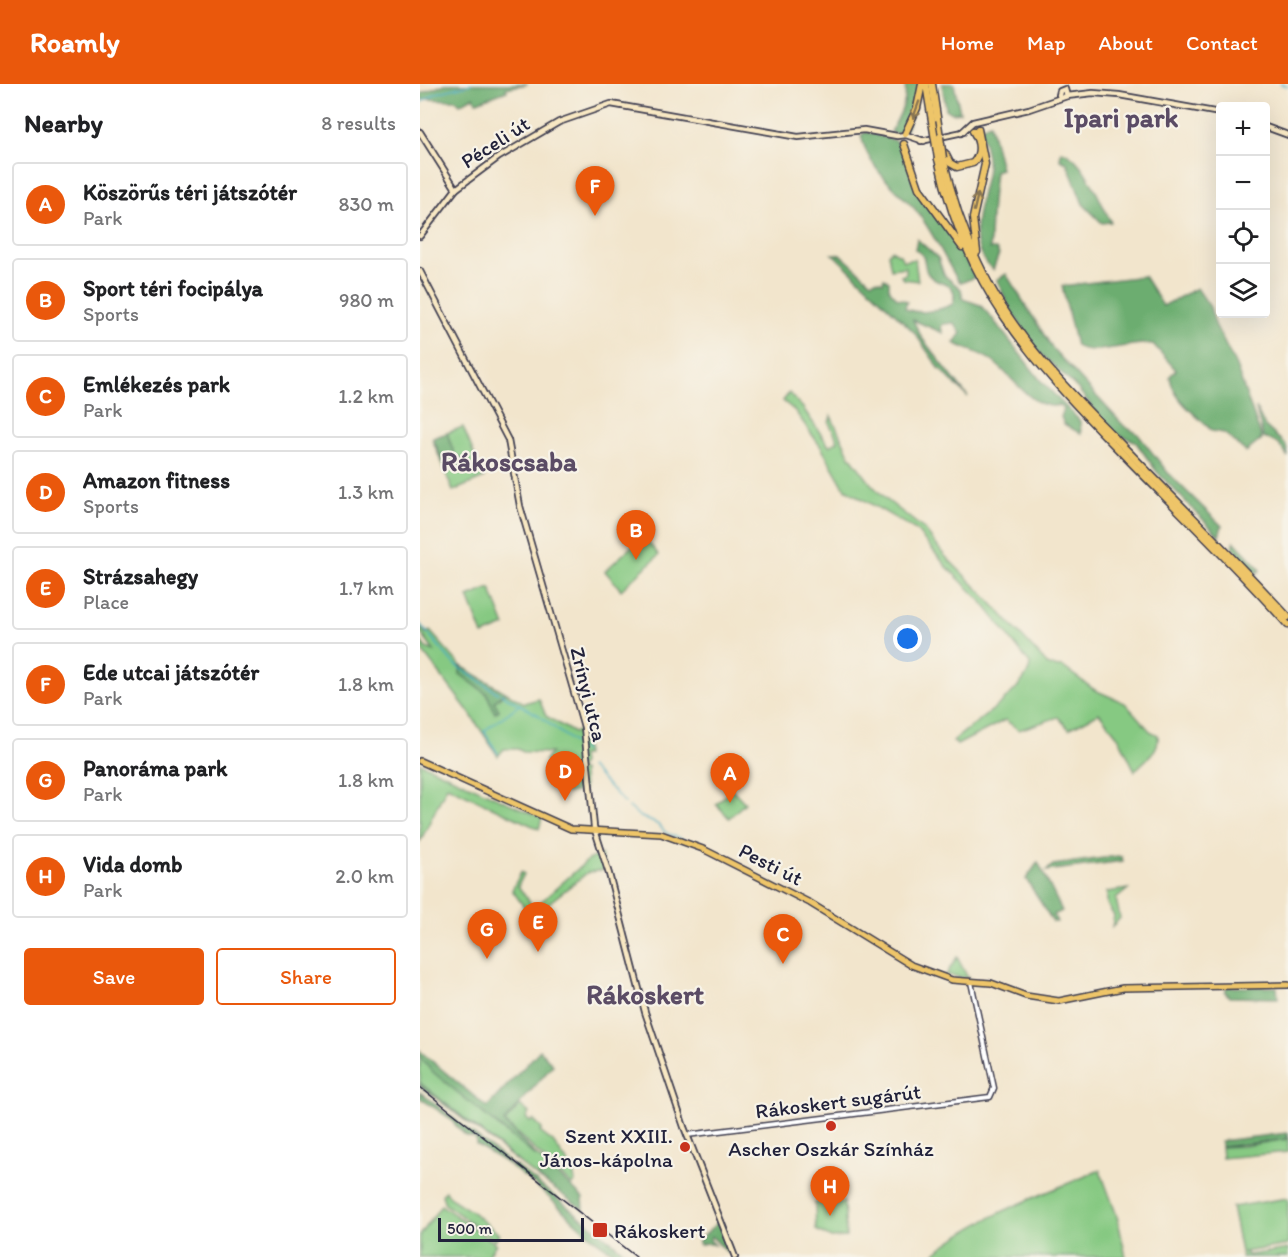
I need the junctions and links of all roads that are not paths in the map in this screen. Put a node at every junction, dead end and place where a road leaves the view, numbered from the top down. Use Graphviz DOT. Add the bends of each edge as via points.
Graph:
graph roads {
  1 [pos="924,84"];
  2 [pos="932,84"];
  3 [pos="1216,112"];
  4 [pos="934,121"];
  5 [pos="975,128"];
  6 [pos="1270,128"];
  7 [pos="420,132"];
  8 [pos="1288,135"];
  9 [pos="940,137"];
  10 [pos="905,139"];
  11 [pos="941,158"];
  12 [pos="456,189"];
  13 [pos="420,236"];
  14 [pos="970,258"];
  15 [pos="420,270"];
  16 [pos="979,272"];
  17 [pos="987,286"];
  18 [pos="1288,617"];
  19 [pos="1288,625"];
  20 [pos="420,762"];
  21 [pos="595,832"];
  22 [pos="971,982"];
  23 [pos="1288,985"];
  24 [pos="687,1135"];
  25 [pos="735,1257"];
  1 -- 4 [label="highway"];
  1 -- 10 [label="highway, one-way"];
  2 -- 4 [label="highway"];
  3 -- 5 [label="main road" via="1119,95 1064,95 1048,104 990,118"];
  4 -- 9 [label="highway"];
  4 -- 11 [label="highway, bridge"];
  5 -- 9 [label="highway, bridge" via="979,153 970,165 952,165"];
  5 -- 10 [label="main road, Péceli út" via="924,141"];
  16 -- 5 [label="highway, one-way" via="973,228 985,168"];
  6 -- 8 [label="main road"];
  7 -- 12 [label="main road"];
  9 -- 11 [label="highway, bridge"];
  10 -- 12 [label="main road, Péceli út" via="858,131 798,137 611,104 552,125"];
  10 -- 14 [label="highway" via="919,188"];
  11 -- 14 [label="highway" via="953,216"];
  11 -- 16 [label="highway"];
  12 -- 13 [label="main road, Péceli út"];
  14 -- 16 [label="highway"];
  15 -- 21 [label="main road, Zrínyi utca" via="508,440 524,518 584,727"];
  16 -- 17 [label="highway"];
  17 -- 18 [label="highway" via="1048,368"];
  17 -- 19 [label="highway" via="1008,325 1046,374"];
  20 -- 21 [label="main road, Pesti út" via="567,827"];
  21 -- 22 [label="main road, Pesti út" via="657,833 683,841 739,865 810,903 911,965 947,979"];
  21 -- 24 [label="main road, Zrínyi utca" via="645,1012"];
  22 -- 23 [label="main road, Pesti út" via="995,984 1026,996 1059,1001 1135,987"];
  22 -- 24 [label="street, Rákoskert sugárút" via="994,1088 992,1095"];
  24 -- 25 [label="main road, Zrínyi utca"];
}
